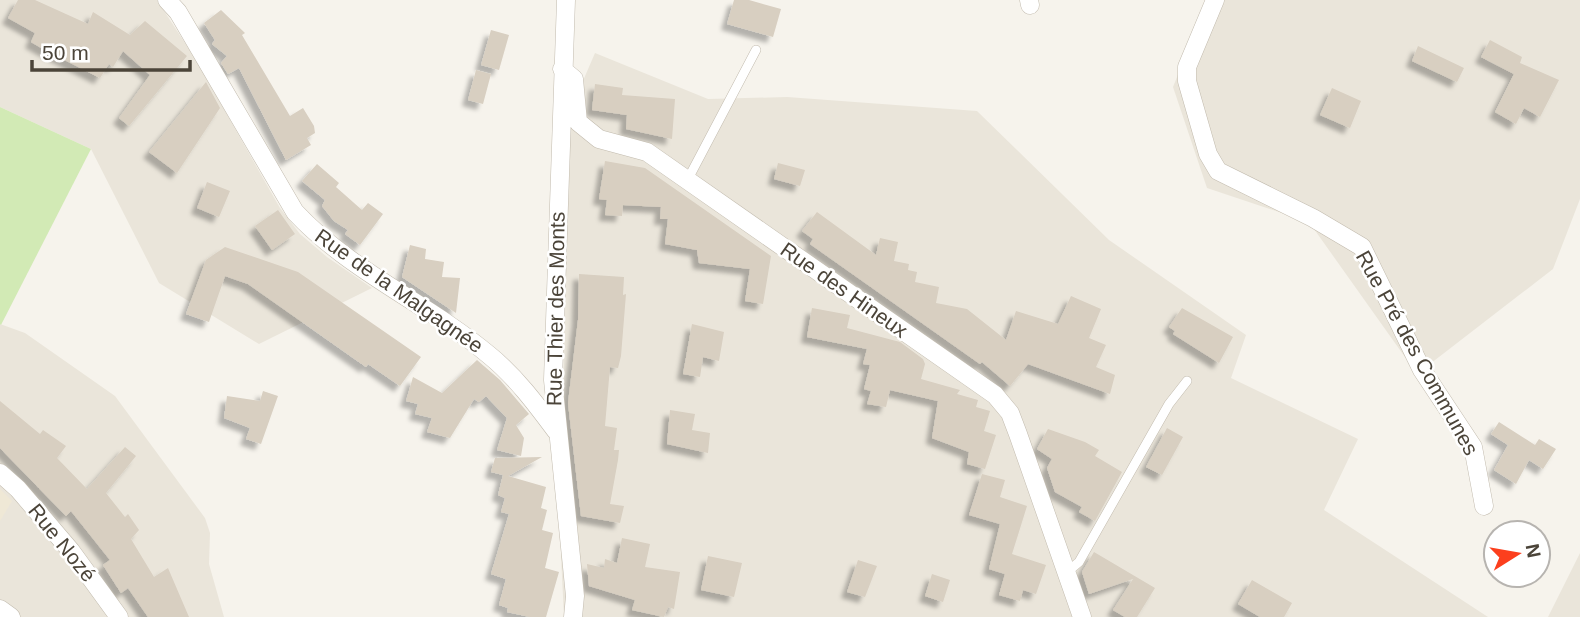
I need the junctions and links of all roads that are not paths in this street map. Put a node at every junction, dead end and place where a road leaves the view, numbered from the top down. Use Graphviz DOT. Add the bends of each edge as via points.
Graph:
graph roads {
  1 [pos="167,0"];
  2 [pos="566,0"];
  3 [pos="1215,0"];
  4 [pos="756,50"];
  5 [pos="562,69"];
  6 [pos="688,179"];
  7 [pos="1187,382"];
  8 [pos="556,431"];
  9 [pos="0,473"];
  10 [pos="1484,506"];
  11 [pos="1066,573"];
  12 [pos="0,609"];
  13 [pos="11,617"];
  14 [pos="119,617"];
  15 [pos="573,617"];
  16 [pos="1082,617"];
  1 -- 8 [label="street, Rue de la Malgagnée" via="295,212 349,260 491,356"];
  2 -- 5 [label="street, Rue Thier des Monts"];
  3 -- 10 [label="street, Rue Pré des Communes" via="1187,67 1208,154 1218,171 1363,247 1422,370 1473,447"];
  4 -- 6 [label="lane"];
  5 -- 6 [label="street, Rue des Hineux" via="575,79 578,122 599,139 647,152"];
  5 -- 8 [label="street, Rue Thier des Monts" via="553,380"];
  6 -- 11 [label="street, Rue des Hineux" via="995,395 1010,413"];
  7 -- 11 [label="lane" via="1169,404 1079,562"];
  8 -- 15 [label="street, Rue Thier des Monts" via="572,560"];
  9 -- 14 [label="street, Rue Nozé" via="71,551"];
  11 -- 16 [label="street, Rue des Hineux"];
  12 -- 13 [label="street"];
}
